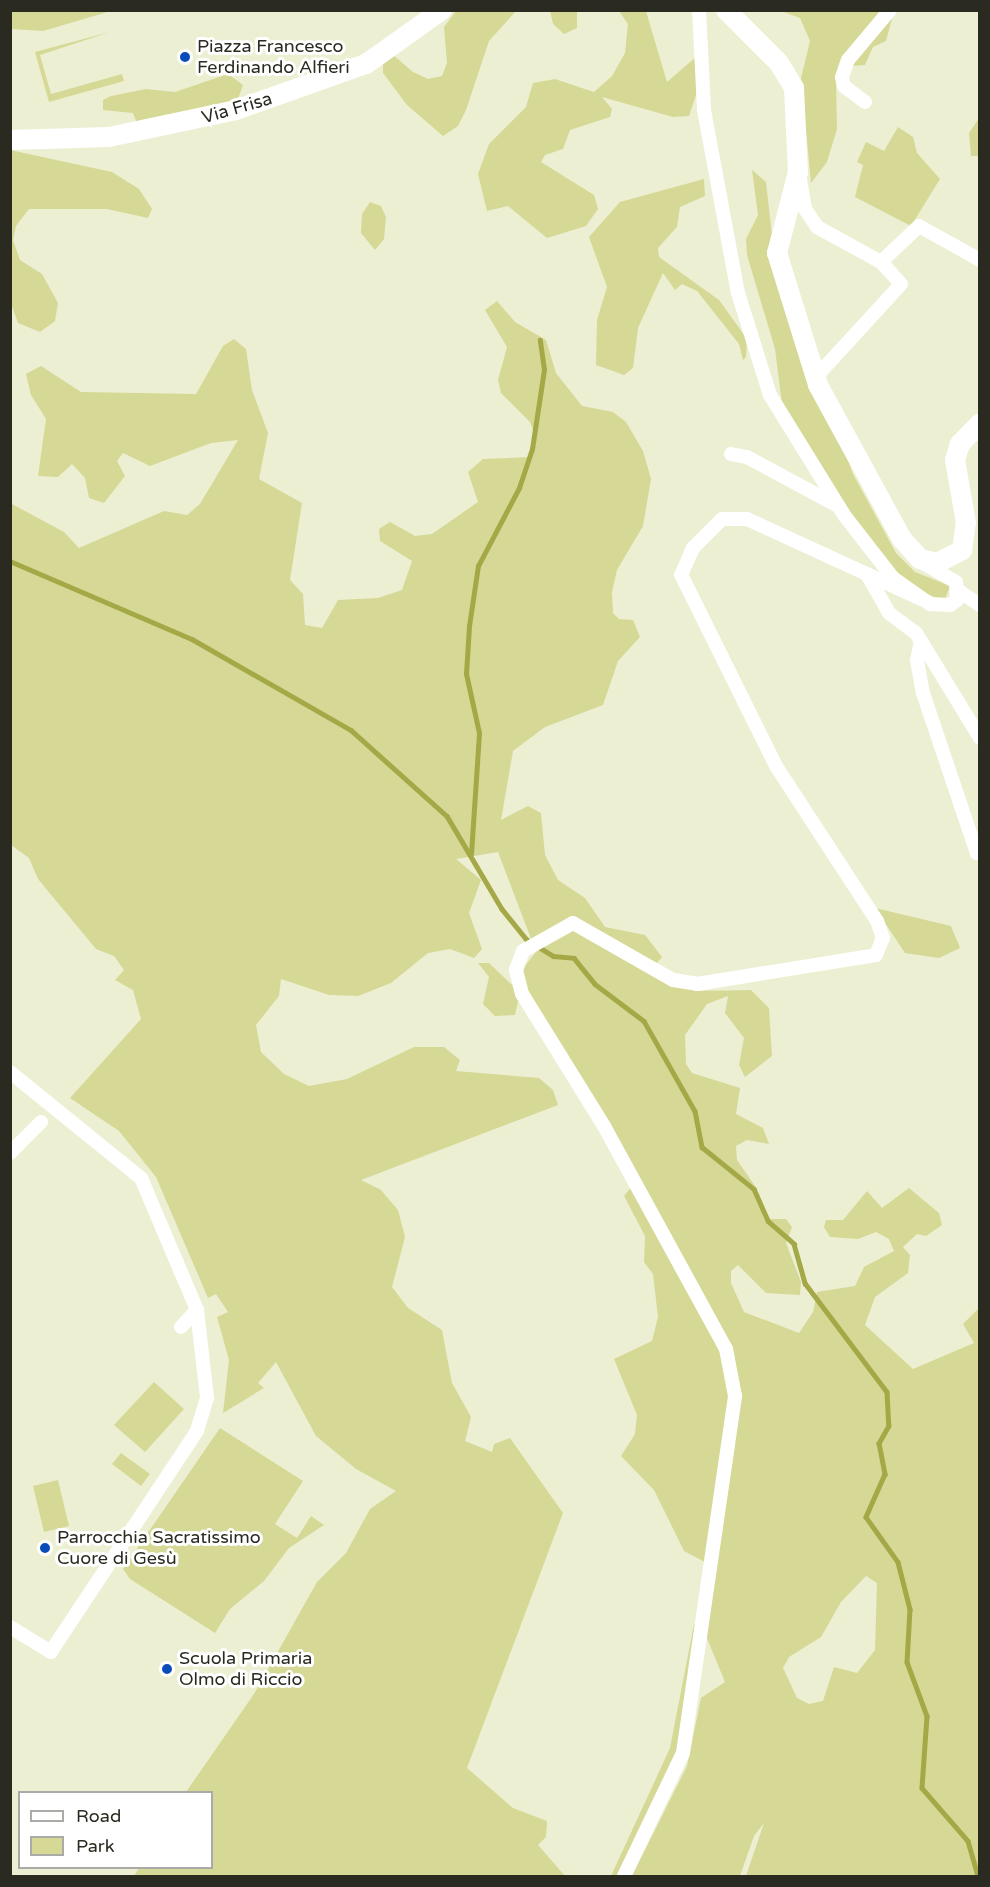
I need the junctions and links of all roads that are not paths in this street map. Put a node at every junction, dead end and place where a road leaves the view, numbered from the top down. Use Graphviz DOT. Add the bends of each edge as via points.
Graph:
graph roads {
  1 [pos="442,10"];
  2 [pos="699,10"];
  3 [pos="726,10"];
  4 [pos="890,10"];
  5 [pos="865,102"];
  6 [pos="10,140"];
  7 [pos="798,172"];
  8 [pos="980,260"];
  9 [pos="881,262"];
  10 [pos="815,378"];
  11 [pos="980,423"];
  12 [pos="730,454"];
  13 [pos="838,506"];
  14 [pos="920,559"];
  15 [pos="868,576"];
  16 [pos="959,591"];
  17 [pos="921,599"];
  18 [pos="980,605"];
  19 [pos="921,641"];
  20 [pos="980,738"];
  21 [pos="977,853"];
  22 [pos="10,1072"];
  23 [pos="41,1122"];
  24 [pos="10,1153"];
  25 [pos="197,1310"];
  26 [pos="182,1327"];
  27 [pos="12,1631"];
  28 [pos="624,1876"];
  1 -- 6 [label="street, Via Frisa" via="366,64 236,110 109,137"];
  2 -- 13 [label="street" via="704,110 755,360 770,395"];
  3 -- 7 [label="street" via="779,63 794,88"];
  4 -- 5 [label="street" via="848,60 842,77 844,86"];
  7 -- 9 [label="street" via="805,209 817,227"];
  7 -- 10 [label="street" via="777,253"];
  8 -- 9 [label="street" via="919,226"];
  9 -- 10 [label="street" via="901,284"];
  10 -- 14 [label="street" via="902,539"];
  11 -- 14 [label="street" via="960,444 955,460 966,523 962,550 937,563"];
  12 -- 13 [label="street" via="747,457"];
  13 -- 17 [label="street" via="893,578"];
  14 -- 16 [label="street" via="956,582"];
  15 -- 17 [label="street"];
  15 -- 19 [label="street" via="889,613"];
  15 -- 28 [label="street" via="747,519 723,519 693,548 681,575 776,766 877,921 883,938 876,955 697,984 673,980 573,923 523,951 516,970 522,994 673,1246 726,1349 735,1396 683,1753"];
  16 -- 17 [label="street" via="950,605"];
  16 -- 18 [label="street"];
  19 -- 20 [label="street"];
  19 -- 21 [label="street" via="917,660 923,693"];
  22 -- 25 [label="street" via="56,1104 141,1178"];
  23 -- 24 [label="street"];
  25 -- 26 [label="street"];
  25 -- 27 [label="street" via="207,1398 197,1431 51,1652"];
}
